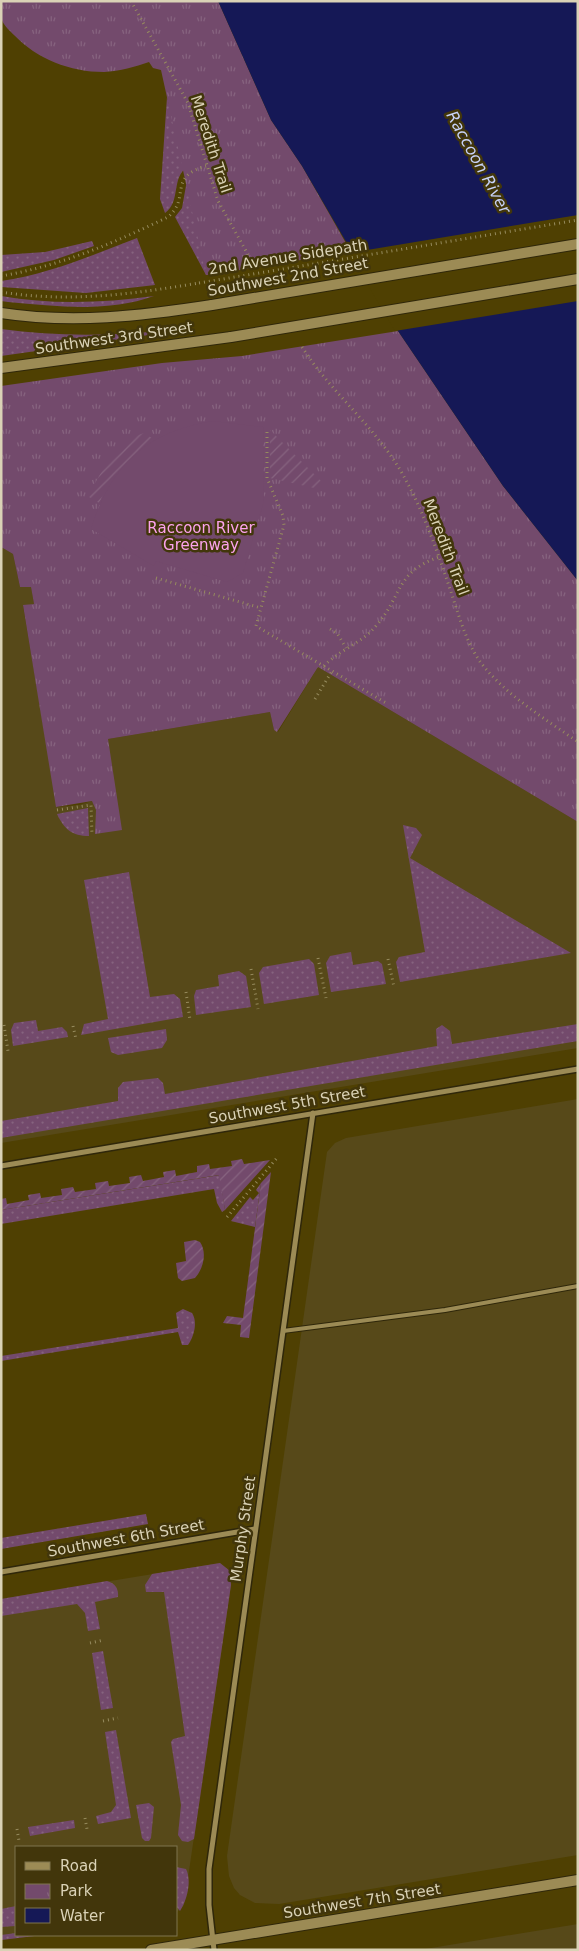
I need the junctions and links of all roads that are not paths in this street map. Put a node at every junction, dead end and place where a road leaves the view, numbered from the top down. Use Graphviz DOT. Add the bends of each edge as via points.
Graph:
graph roads {
  1 [pos="578,244"];
  2 [pos="578,279"];
  3 [pos="1,313"];
  4 [pos="1,368"];
  5 [pos="578,1069"];
  6 [pos="314,1113"];
  7 [pos="1,1166"];
  8 [pos="578,1286"];
  9 [pos="283,1331"];
  10 [pos="256,1529"];
  11 [pos="1,1572"];
  12 [pos="578,1880"];
  13 [pos="213,1945"];
  14 [pos="151,1950"];
  1 -- 3 [label="main road, Southwest 2nd Street, bridge" via="147,315 84,320"];
  2 -- 4 [label="main road, Southwest 3rd Street, bridge" via="231,337"];
  5 -- 6 [label="street, Southwest 5th Street"];
  6 -- 7 [label="street, Southwest 5th Street"];
  6 -- 9 [label="street, Murphy Street"];
  8 -- 9 [label="lane" via="445,1310"];
  9 -- 10 [label="street, Murphy Street"];
  10 -- 11 [label="street, Southwest 6th Street"];
  10 -- 13 [label="street, Murphy Street" via="209,1869"];
  12 -- 13 [label="main road, Southwest 7th Street"];
  13 -- 14 [label="main road, Southwest 7th Street"];
}
